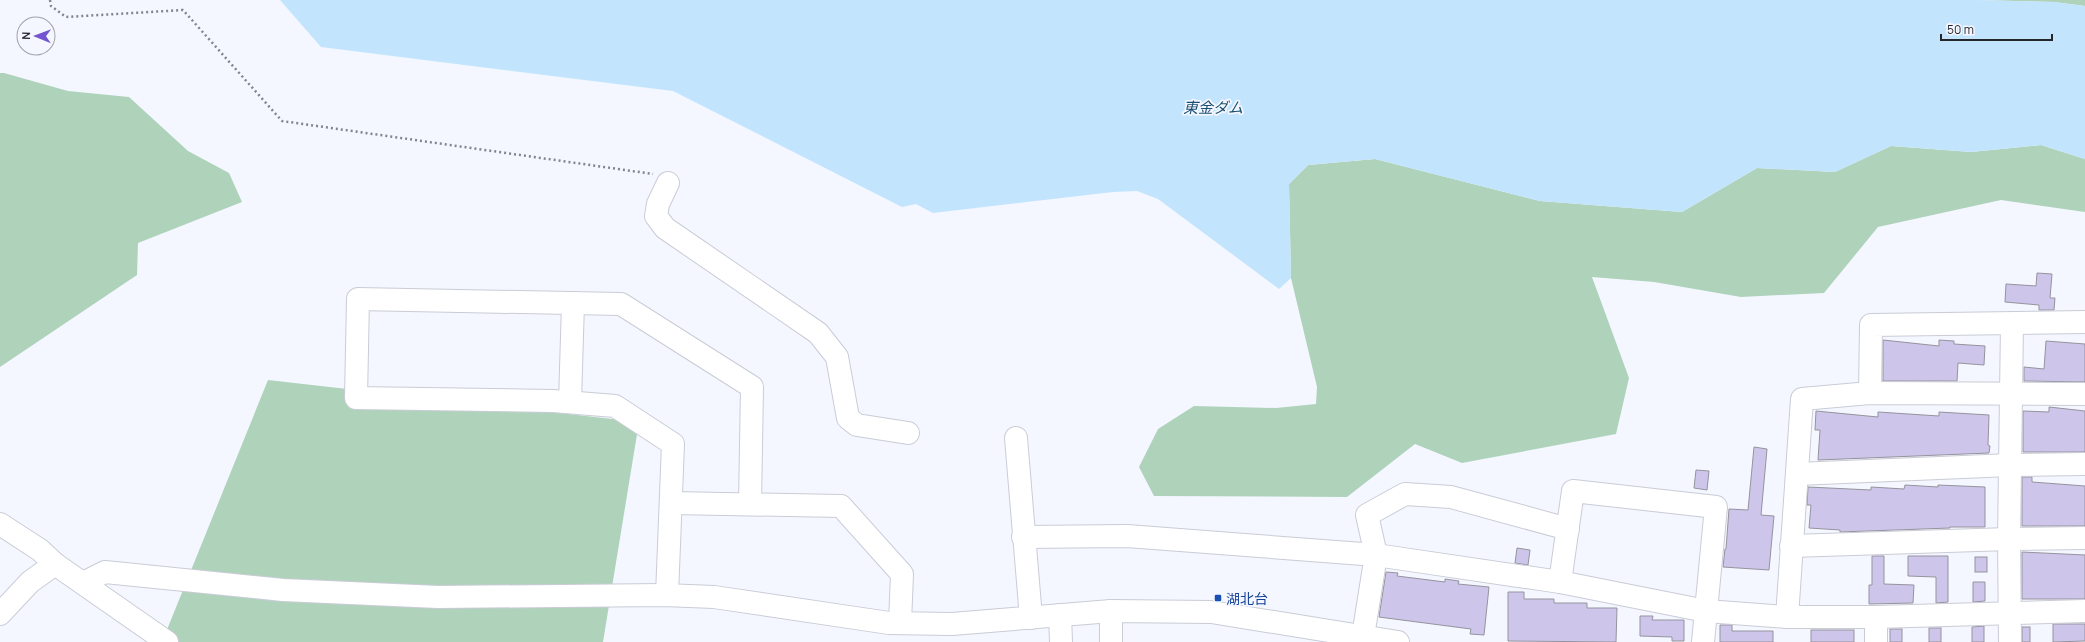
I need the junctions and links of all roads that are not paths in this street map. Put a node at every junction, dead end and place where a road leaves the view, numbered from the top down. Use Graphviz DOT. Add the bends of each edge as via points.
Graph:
graph roads {
  1 [pos="668,183"];
  2 [pos="574,303"];
  3 [pos="2085,322"];
  4 [pos="2012,324"];
  5 [pos="1870,393"];
  6 [pos="2011,394"];
  7 [pos="2085,394"];
  8 [pos="570,402"];
  9 [pos="908,433"];
  10 [pos="1016,438"];
  11 [pos="2085,464"];
  12 [pos="2010,465"];
  13 [pos="1797,474"];
  14 [pos="671,503"];
  15 [pos="750,504"];
  16 [pos="0,524"];
  17 [pos="1568,529"];
  18 [pos="1023,537"];
  19 [pos="2008,538"];
  20 [pos="2085,538"];
  21 [pos="1791,546"];
  22 [pos="1376,555"];
  23 [pos="55,564"];
  24 [pos="1560,582"];
  25 [pos="83,584"];
  26 [pos="667,595"];
  27 [pos="1111,610"];
  28 [pos="1706,611"];
  29 [pos="2085,611"];
  30 [pos="2010,613"];
  31 [pos="0,614"];
  32 [pos="1060,615"];
  33 [pos="1787,617"];
  34 [pos="1876,617"];
  35 [pos="1031,618"];
  36 [pos="900,623"];
  37 [pos="1364,636"];
  38 [pos="167,642"];
  39 [pos="1061,642"];
  40 [pos="1111,642"];
  41 [pos="1398,642"];
  42 [pos="1703,642"];
  43 [pos="1876,642"];
  44 [pos="2010,642"];
  1 -- 9 [label="street" via="658,204 656,216 666,228 818,333 837,357 848,418 857,425"];
  2 -- 8 [label="street"];
  2 -- 8 [label="street" via="358,299 356,398"];
  2 -- 15 [label="street" via="621,304 752,387"];
  3 -- 4 [label="street"];
  4 -- 5 [label="street" via="1871,325"];
  4 -- 6 [label="street"];
  5 -- 6 [label="street"];
  5 -- 13 [label="street" via="1802,400"];
  6 -- 7 [label="street"];
  6 -- 12 [label="street"];
  8 -- 14 [label="street" via="615,406 673,444"];
  10 -- 18 [label="street"];
  11 -- 12 [label="street"];
  12 -- 13 [label="street"];
  12 -- 19 [label="street"];
  13 -- 21 [label="street"];
  14 -- 15 [label="street"];
  14 -- 26 [label="street"];
  15 -- 36 [label="street" via="841,506 902,574"];
  16 -- 23 [label="street" via="40,550"];
  17 -- 22 [label="street" via="1451,497 1405,494 1367,515"];
  17 -- 24 [label="street"];
  17 -- 28 [label="street" via="1573,491 1716,507"];
  18 -- 22 [label="street" via="1127,536"];
  18 -- 35 [label="street"];
  19 -- 20 [label="street"];
  19 -- 21 [label="street"];
  19 -- 30 [label="street"];
  21 -- 33 [label="street"];
  22 -- 24 [label="street"];
  22 -- 37 [label="street"];
  23 -- 25 [label="street"];
  23 -- 31 [label="street" via="30,582"];
  24 -- 28 [label="street"];
  25 -- 26 [label="street" via="105,572 282,590 430,597"];
  25 -- 38 [label="street"];
  26 -- 36 [label="street" via="714,596"];
  27 -- 32 [label="street"];
  27 -- 37 [label="street" via="1211,612"];
  27 -- 40 [label="street"];
  28 -- 33 [label="street"];
  28 -- 42 [label="street"];
  29 -- 30 [label="street"];
  30 -- 34 [label="street"];
  30 -- 44 [label="street"];
  32 -- 35 [label="street"];
  32 -- 39 [label="street"];
  33 -- 34 [label="street"];
  34 -- 43 [label="street"];
  35 -- 36 [label="street" via="952,624"];
  37 -- 41 [label="street"];
}
